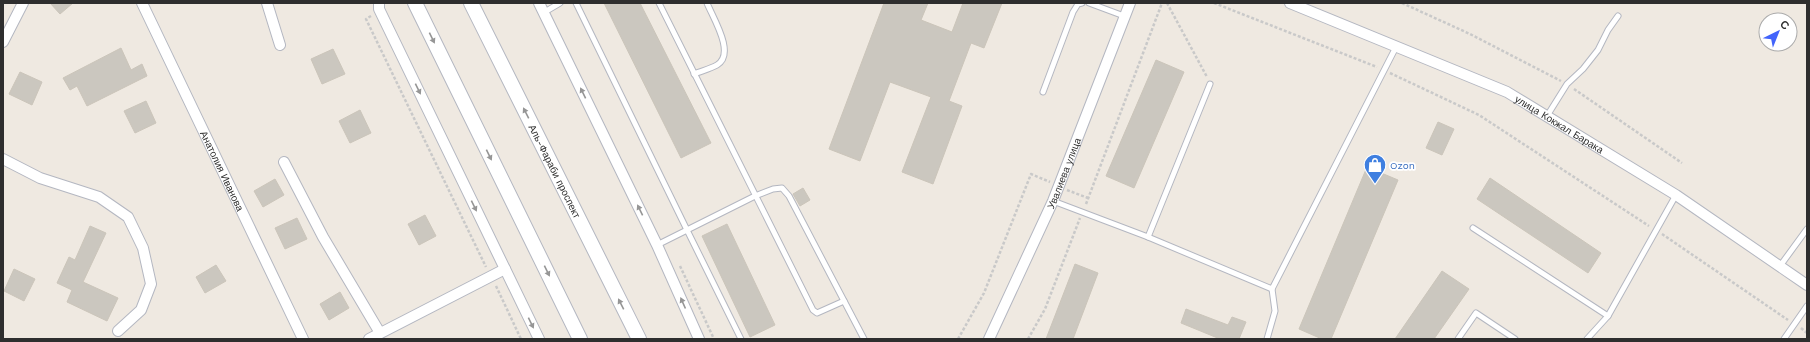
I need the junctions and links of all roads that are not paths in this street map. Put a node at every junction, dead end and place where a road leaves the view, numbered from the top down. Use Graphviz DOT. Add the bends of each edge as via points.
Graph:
graph roads {
  1 [pos="23,3"];
  2 [pos="142,3"];
  3 [pos="267,3"];
  4 [pos="415,3"];
  5 [pos="471,3"];
  6 [pos="539,3"];
  7 [pos="560,3"];
  8 [pos="576,3"];
  9 [pos="659,3"];
  10 [pos="707,3"];
  11 [pos="1082,3"];
  12 [pos="1089,3"];
  13 [pos="1130,3"];
  14 [pos="1290,3"];
  15 [pos="379,6"];
  16 [pos="543,12"];
  17 [pos="1124,16"];
  18 [pos="1618,16"];
  19 [pos="3,42"];
  20 [pos="280,45"];
  21 [pos="1396,47"];
  22 [pos="694,74"];
  23 [pos="1210,84"];
  24 [pos="1043,92"];
  25 [pos="1547,116"];
  26 [pos="3,159"];
  27 [pos="284,162"];
  28 [pos="1676,195"];
  29 [pos="755,196"];
  30 [pos="1053,200"];
  31 [pos="1473,228"];
  32 [pos="1807,229"];
  33 [pos="687,230"];
  34 [pos="1148,237"];
  35 [pos="657,245"];
  36 [pos="1780,266"];
  37 [pos="505,269"];
  38 [pos="1807,285"];
  39 [pos="1272,288"];
  40 [pos="844,301"];
  41 [pos="1807,306"];
  42 [pos="1608,316"];
  43 [pos="118,331"];
  44 [pos="380,333"];
  45 [pos="303,339"];
  46 [pos="369,339"];
  47 [pos="539,339"];
  48 [pos="580,339"];
  49 [pos="639,339"];
  50 [pos="699,339"];
  51 [pos="741,339"];
  52 [pos="864,339"];
  53 [pos="989,339"];
  54 [pos="1267,339"];
  55 [pos="1458,339"];
  56 [pos="1515,339"];
  57 [pos="1587,339"];
  58 [pos="1784,339"];
  1 -- 19 [label="street"];
  2 -- 45 [label="street, Анатолия Иванова"];
  3 -- 20 [label="street"];
  4 -- 48 [label="street, one-way"];
  49 -- 5 [label="street, Аль-Фараби проспект, one-way"];
  6 -- 16 [label="street"];
  7 -- 16 [label="lane"];
  8 -- 33 [label="lane"];
  9 -- 22 [label="lane"];
  10 -- 22 [label="lane" via="725,46 725,56 718,64"];
  11 -- 24 [label="lane" via="1078,4 1073,12"];
  12 -- 17 [label="lane"];
  13 -- 17 [label="street, Увалиева улица"];
  14 -- 21 [label="street, улица Кокжал Барака"];
  15 -- 37 [label="street, one-way"];
  35 -- 16 [label="street, one-way"];
  17 -- 30 [label="street, Увалиева улица"];
  18 -- 25 [label="lane" via="1598,50 1567,84"];
  21 -- 25 [label="street, улица Кокжал Барака" via="1507,92"];
  21 -- 39 [label="lane"];
  22 -- 29 [label="lane"];
  23 -- 34 [label="lane"];
  25 -- 28 [label="street, улица Кокжал Барака"];
  26 -- 43 [label="street" via="40,178 99,197 128,217 144,248 151,284 141,310"];
  27 -- 44 [label="street" via="323,237"];
  28 -- 36 [label="street, улица Кокжал Барака"];
  28 -- 42 [label="lane"];
  29 -- 33 [label="lane"];
  29 -- 40 [label="lane" via="782,188 789,196"];
  29 -- 40 [label="lane" via="813,310 817,313"];
  30 -- 34 [label="lane"];
  30 -- 53 [label="street, Увалиева улица"];
  31 -- 42 [label="lane"];
  32 -- 36 [label="lane"];
  33 -- 35 [label="lane"];
  33 -- 51 [label="lane"];
  34 -- 39 [label="lane"];
  50 -- 35 [label="street, one-way"];
  36 -- 38 [label="street, улица Кокжал Барака"];
  37 -- 44 [label="street"];
  37 -- 47 [label="street, one-way"];
  39 -- 54 [label="lane" via="1275,311"];
  40 -- 52 [label="lane"];
  41 -- 58 [label="lane"];
  42 -- 57 [label="lane"];
  44 -- 46 [label="street"];
  55 -- 56 [label="lane" via="1476,312"];
}
